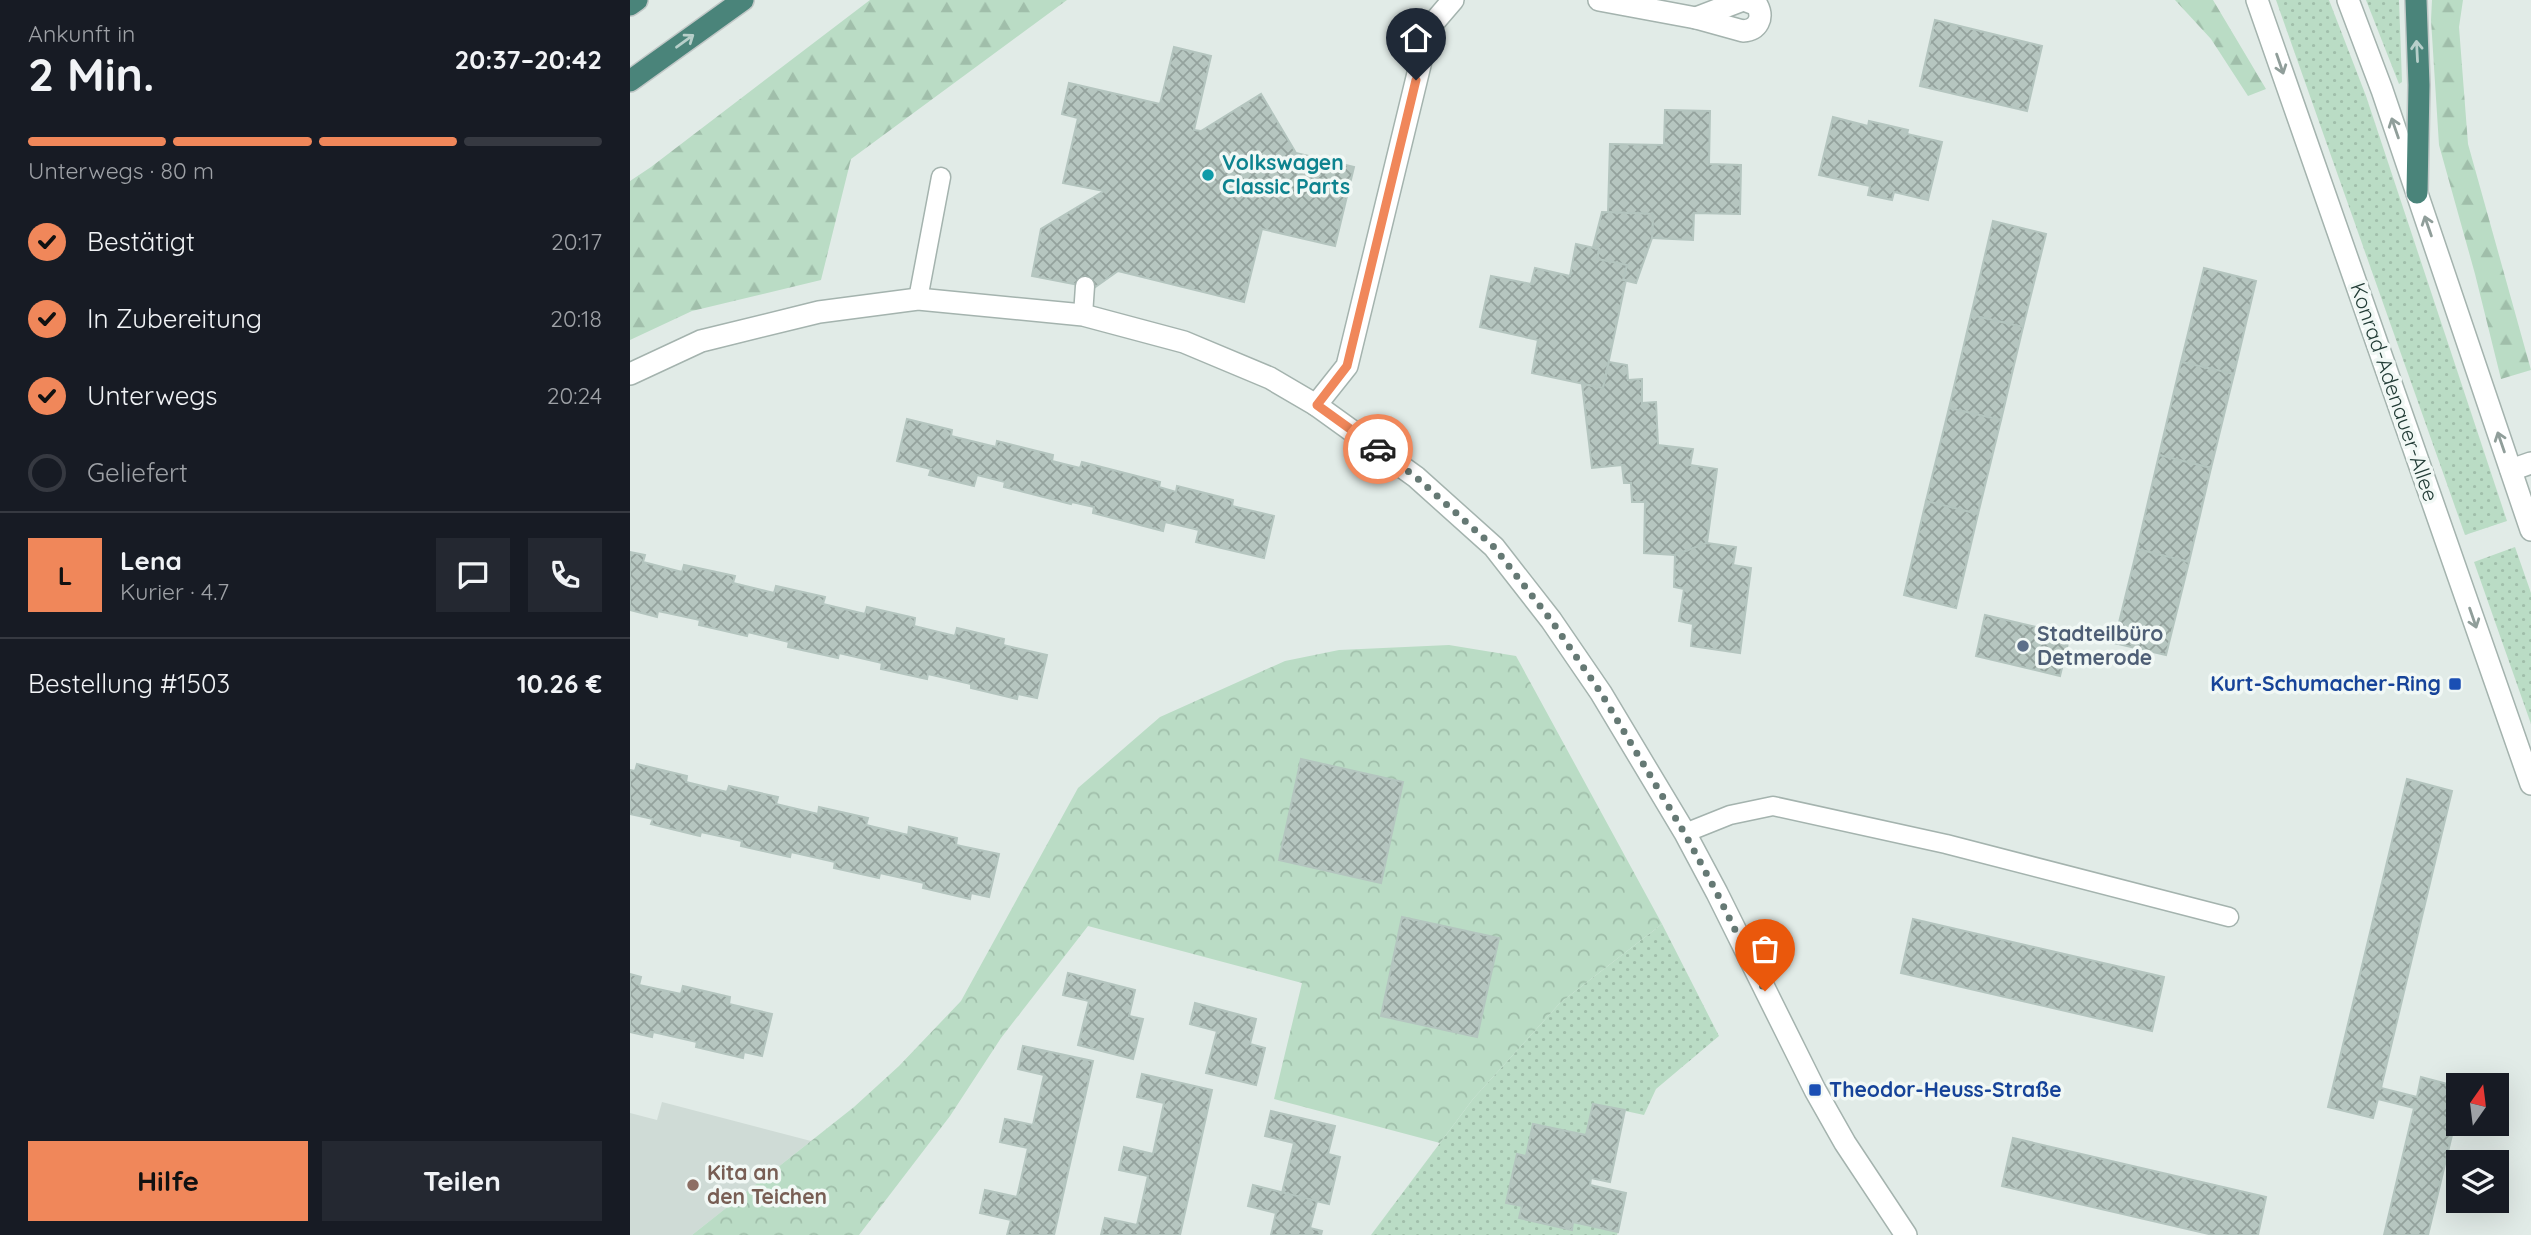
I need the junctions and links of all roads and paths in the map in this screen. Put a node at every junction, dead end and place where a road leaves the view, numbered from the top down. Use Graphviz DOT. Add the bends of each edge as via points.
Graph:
graph roads {
  1 [pos="637,0"];
  2 [pos="743,0"];
  3 [pos="1453,0"];
  4 [pos="1599,0"];
  5 [pos="1743,0"];
  6 [pos="2257,0"];
  7 [pos="2348,0"];
  8 [pos="2416,0"];
  9 [pos="630,5"];
  10 [pos="1696,18"];
  11 [pos="630,81"];
  12 [pos="941,177"];
  13 [pos="2417,192"];
  14 [pos="1085,286"];
  15 [pos="918,299"];
  16 [pos="1083,315"];
  17 [pos="630,374"];
  18 [pos="1317,405"];
  19 [pos="2531,463"];
  20 [pos="2511,470"];
  21 [pos="2531,530"];
  22 [pos="2531,784"];
  23 [pos="1685,834"];
  24 [pos="2229,917"];
  25 [pos="1906,1235"];
  1 -- 9 [label="highway"];
  11 -- 2 [label="highway, one-way"];
  3 -- 18 [label="street" via="1429,28 1347,366"];
  4 -- 10 [label="street"];
  5 -- 10 [label="street"];
  5 -- 10 [label="street" via="1760,10 1760,21 1749,31"];
  6 -- 22 [label="street, Konrad-Adenauer-Allee, one-way"];
  13 -- 7 [label="street, one-way"];
  13 -- 8 [label="highway, one-way"];
  12 -- 15 [label="lane"];
  20 -- 13 [label="street, one-way"];
  14 -- 16 [label="lane"];
  15 -- 16 [label="street"];
  15 -- 17 [label="street" via="819,312 701,341"];
  16 -- 18 [label="street" via="1184,342 1270,378"];
  18 -- 23 [label="street" via="1416,477 1494,547 1601,693"];
  19 -- 20 [label="street"];
  20 -- 21 [label="street"];
  23 -- 24 [label="lane" via="1730,815 1773,806"];
  23 -- 25 [label="street" via="1815,1090"];
}
